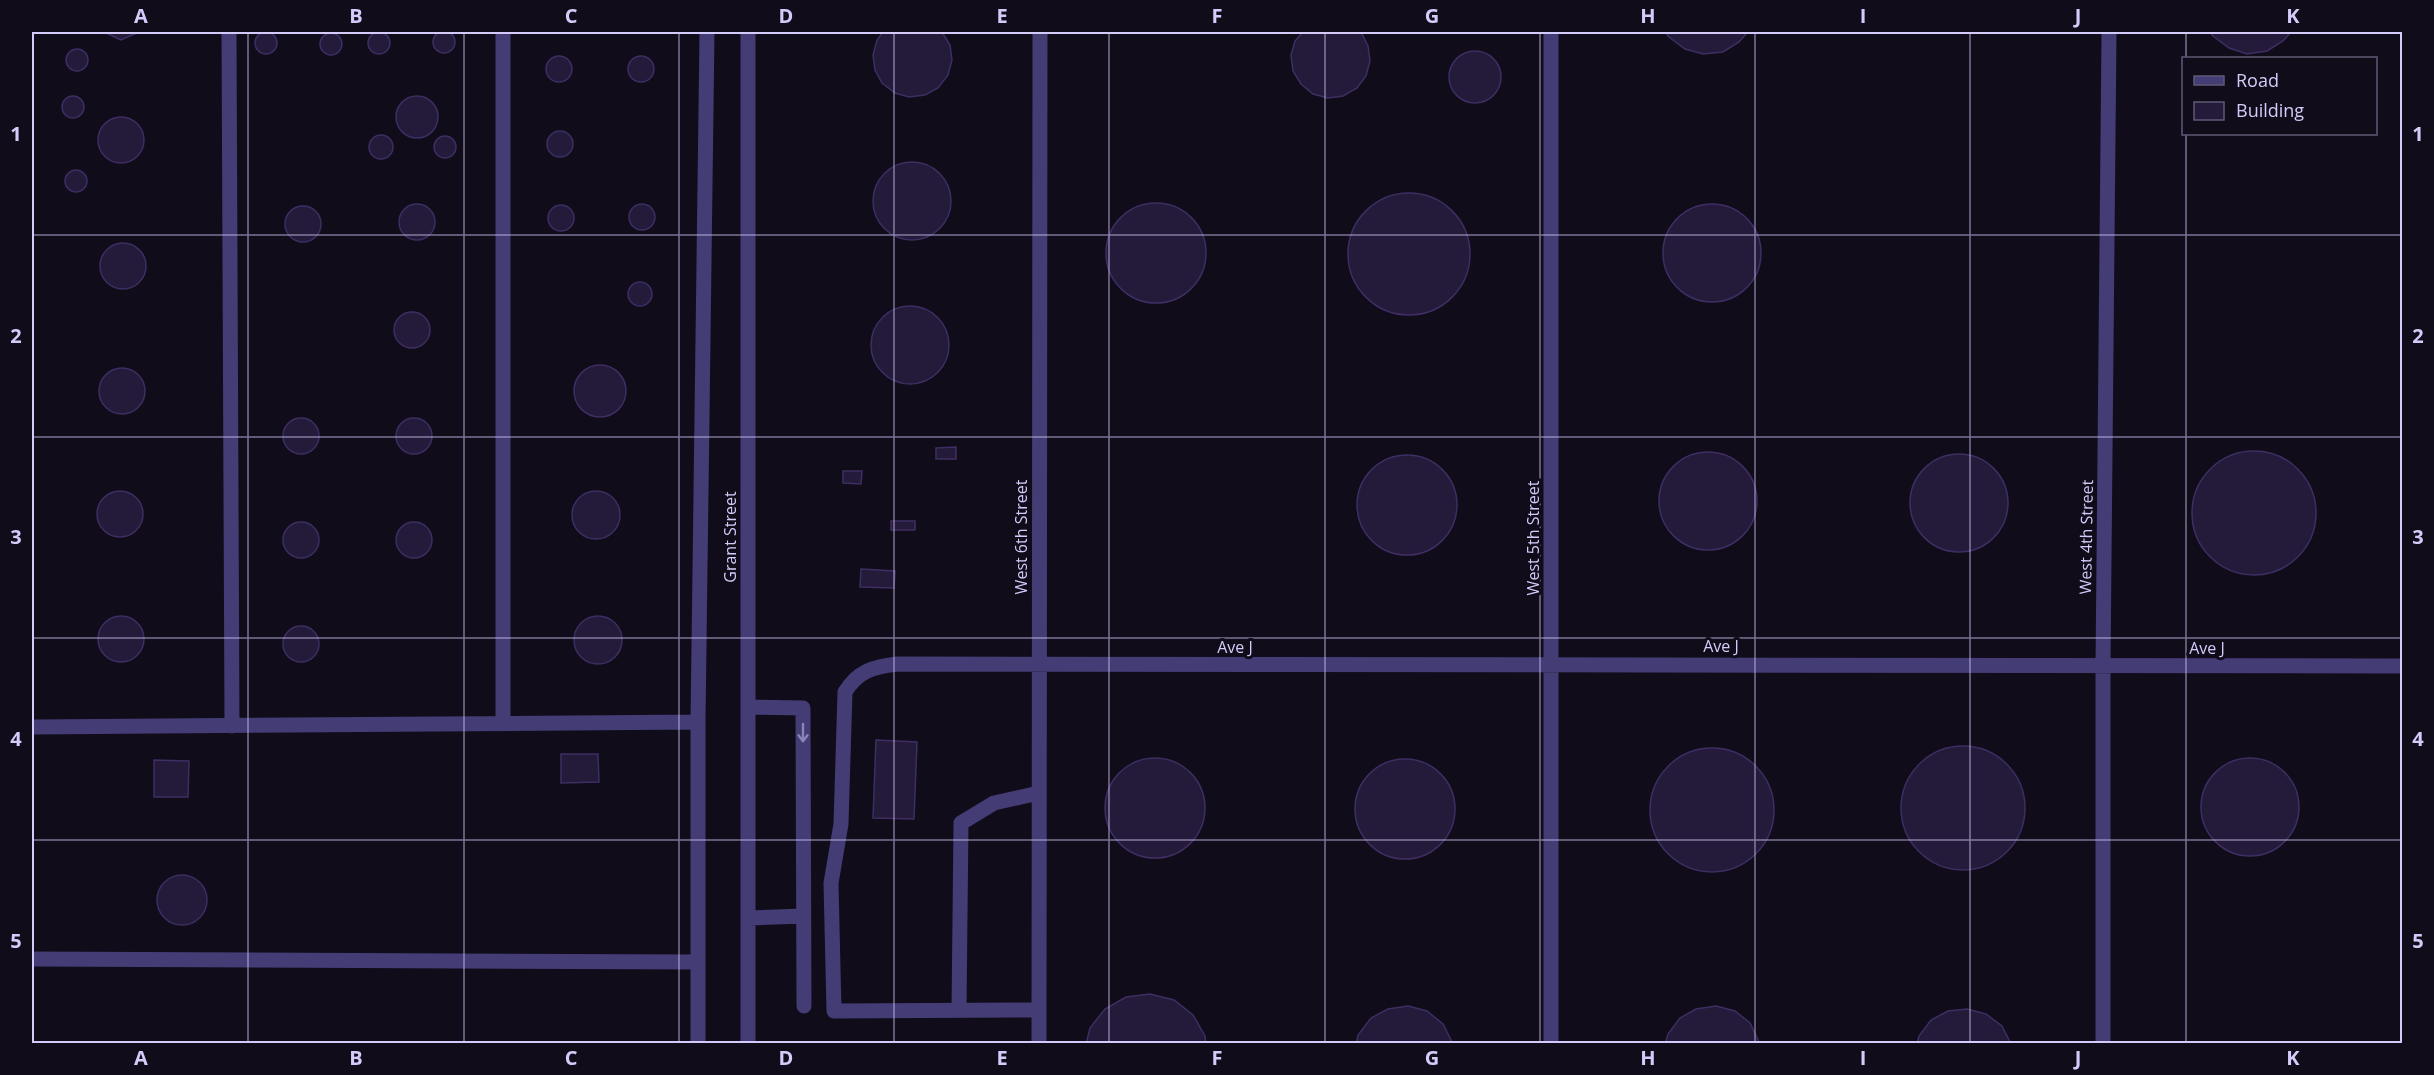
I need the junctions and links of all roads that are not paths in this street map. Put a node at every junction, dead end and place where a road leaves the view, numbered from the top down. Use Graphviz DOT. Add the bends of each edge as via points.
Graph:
graph roads {
  1 [pos="229,32"];
  2 [pos="502,32"];
  3 [pos="707,32"];
  4 [pos="748,32"];
  5 [pos="1040,32"];
  6 [pos="1551,32"];
  7 [pos="2109,32"];
  8 [pos="1551,663"];
  9 [pos="1039,665"];
  10 [pos="2103,666"];
  11 [pos="2403,666"];
  12 [pos="748,707"];
  13 [pos="698,722"];
  14 [pos="502,724"];
  15 [pos="231,726"];
  16 [pos="32,727"];
  17 [pos="1039,793"];
  18 [pos="803,916"];
  19 [pos="748,918"];
  20 [pos="32,959"];
  21 [pos="698,962"];
  22 [pos="804,1006"];
  23 [pos="959,1010"];
  24 [pos="1039,1010"];
  25 [pos="698,1044"];
  26 [pos="747,1044"];
  27 [pos="1039,1044"];
  28 [pos="1551,1044"];
  29 [pos="2103,1044"];
  1 -- 15 [label="street"];
  2 -- 14 [label="street"];
  3 -- 13 [label="street"];
  4 -- 12 [label="street, Grant Street"];
  5 -- 9 [label="street, West 6th Street"];
  6 -- 8 [label="street, West 5th Street"];
  7 -- 10 [label="street, West 4th Street"];
  8 -- 9 [label="street, Ave J"];
  8 -- 10 [label="street, Ave J"];
  8 -- 28 [label="street, West 5th Street"];
  9 -- 17 [label="street, West 6th Street"];
  9 -- 23 [label="street, Ave J" via="879,666 852,680 845,692 841,824 831,883 834,1011"];
  10 -- 11 [label="street, Ave J"];
  10 -- 29 [label="street, West 4th Street"];
  12 -- 18 [label="street, one-way" via="803,708"];
  12 -- 19 [label="street, Grant Street"];
  13 -- 14 [label="street"];
  13 -- 21 [label="street"];
  14 -- 15 [label="street"];
  15 -- 16 [label="street"];
  17 -- 23 [label="street" via="994,803 961,823"];
  17 -- 24 [label="street, West 6th Street"];
  18 -- 19 [label="street"];
  18 -- 22 [label="street"];
  19 -- 26 [label="street, Grant Street"];
  20 -- 21 [label="street"];
  21 -- 25 [label="street"];
  23 -- 24 [label="street"];
  24 -- 27 [label="street, West 6th Street"];
}
